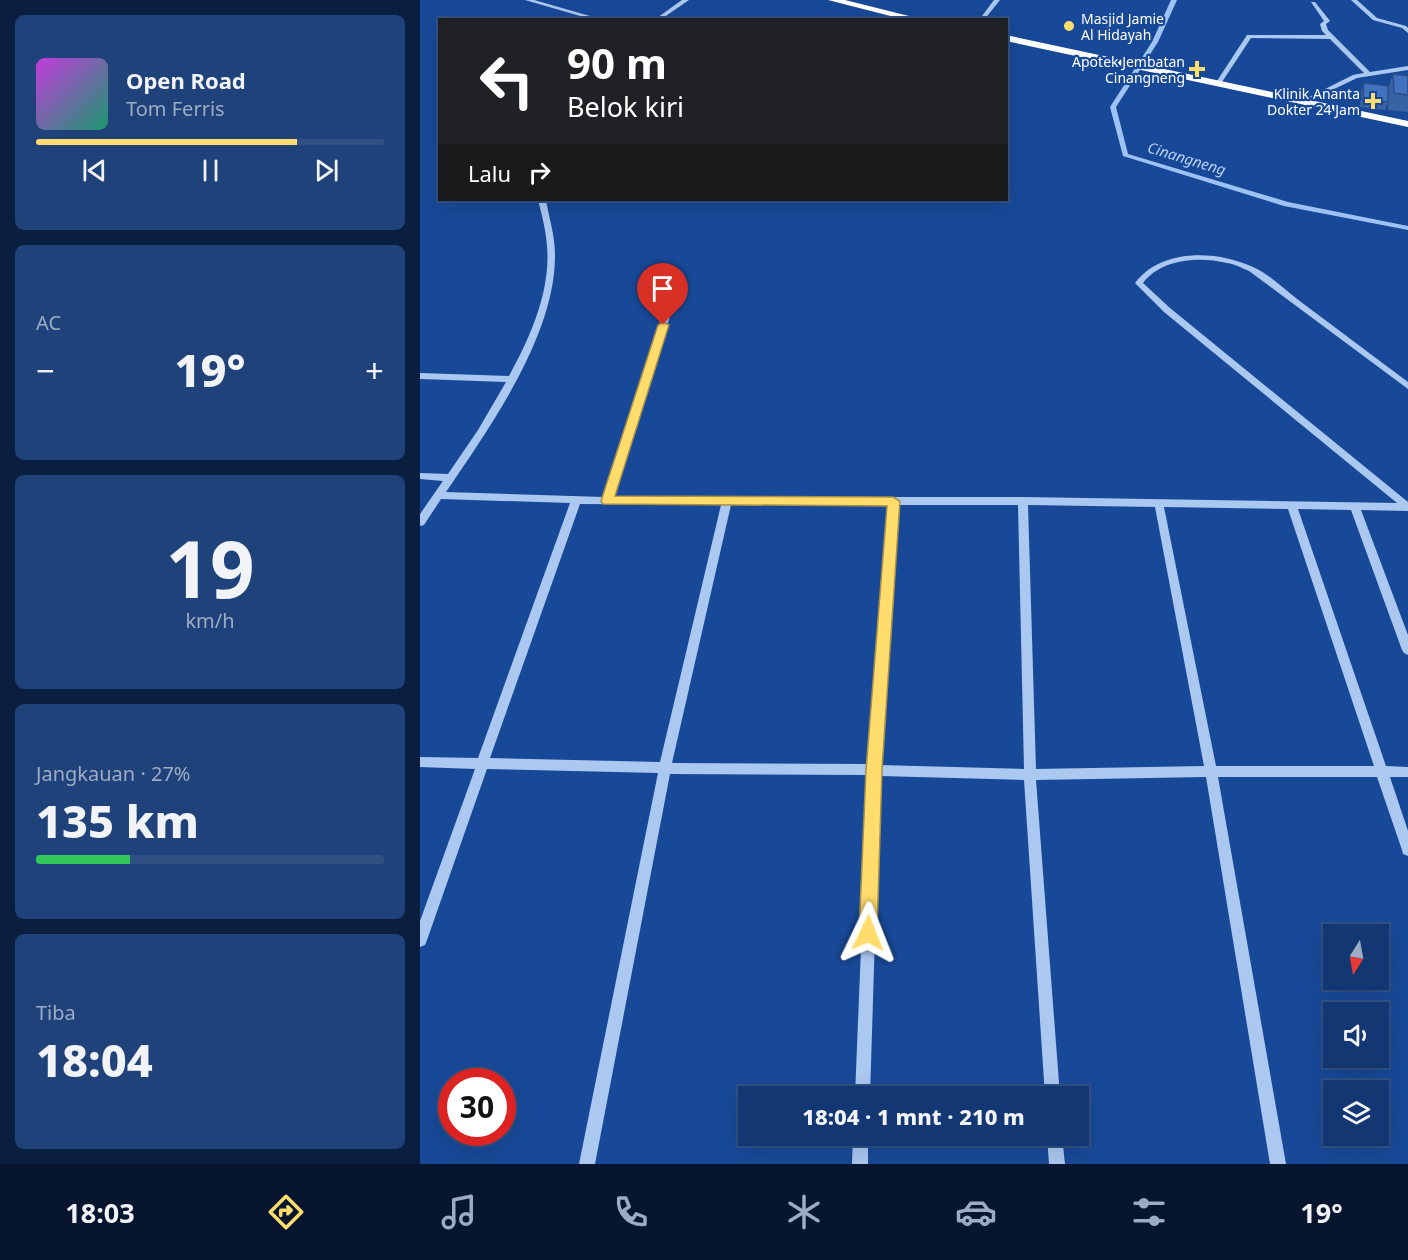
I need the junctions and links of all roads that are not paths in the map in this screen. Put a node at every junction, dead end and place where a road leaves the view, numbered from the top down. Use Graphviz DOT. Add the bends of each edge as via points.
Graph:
graph roads {
  1 [pos="528,0"];
  2 [pos="686,0"];
  3 [pos="832,0"];
  4 [pos="997,0"];
  5 [pos="1354,0"];
  6 [pos="1313,3"];
  7 [pos="595,18"];
  8 [pos="659,18"];
  9 [pos="912,18"];
  10 [pos="983,18"];
  11 [pos="1408,31"];
  12 [pos="1008,38"];
  13 [pos="1332,38"];
  14 [pos="1408,68"];
  15 [pos="1368,73"];
  16 [pos="1218,84"];
  17 [pos="1303,102"];
  18 [pos="1408,124"];
  19 [pos="543,201"];
  20 [pos="677,282"];
  21 [pos="420,376"];
  22 [pos="512,379"];
  23 [pos="1408,386"];
  24 [pos="420,476"];
  25 [pos="450,477"];
  26 [pos="438,495"];
  27 [pos="576,500"];
  28 [pos="608,501"];
  29 [pos="727,501"];
  30 [pos="893,501"];
  31 [pos="1023,501"];
  32 [pos="1159,504"];
  33 [pos="1292,505"];
  34 [pos="1355,507"];
  35 [pos="1408,507"];
  36 [pos="420,522"];
  37 [pos="1408,650"];
  38 [pos="420,762"];
  39 [pos="481,765"];
  40 [pos="664,768"];
  41 [pos="874,770"];
  42 [pos="1211,771"];
  43 [pos="1384,772"];
  44 [pos="1408,772"];
  45 [pos="1030,775"];
  46 [pos="1408,850"];
  47 [pos="420,940"];
  48 [pos="862,1086"];
  49 [pos="1051,1086"];
  50 [pos="861,1146"];
  51 [pos="1056,1146"];
  52 [pos="587,1164"];
  53 [pos="860,1164"];
  54 [pos="1057,1164"];
  55 [pos="1278,1164"];
  1 -- 7 [label="street"];
  2 -- 8 [label="street"];
  3 -- 9 [label="highway"];
  4 -- 10 [label="street"];
  5 -- 11 [label="street" via="1381,22"];
  6 -- 13 [label="street" via="1327,21 1323,24"];
  12 -- 16 [label="highway"];
  13 -- 15 [label="street"];
  13 -- 16 [label="street" via="1249,36"];
  14 -- 15 [label="street"];
  15 -- 17 [label="street" via="1347,79"];
  16 -- 17 [label="highway"];
  17 -- 18 [label="highway"];
  19 -- 22 [label="street" via="551,237 548,284 540,316"];
  20 -- 28 [label="street"];
  21 -- 22 [label="street"];
  22 -- 25 [label="street"];
  23 -- 35 [label="street" via="1252,269 1230,261 1190,258 1155,266 1143,274 1139,283"];
  24 -- 25 [label="street"];
  25 -- 26 [label="street"];
  26 -- 27 [label="street"];
  26 -- 36 [label="street"];
  27 -- 28 [label="street"];
  27 -- 39 [label="street"];
  28 -- 29 [label="street"];
  29 -- 30 [label="street"];
  29 -- 40 [label="street"];
  30 -- 31 [label="street"];
  30 -- 41 [label="street"];
  31 -- 32 [label="street"];
  31 -- 45 [label="street"];
  32 -- 33 [label="street"];
  32 -- 42 [label="street"];
  33 -- 34 [label="street"];
  33 -- 43 [label="street"];
  34 -- 35 [label="street"];
  34 -- 37 [label="street"];
  38 -- 39 [label="street"];
  39 -- 40 [label="street"];
  39 -- 47 [label="street"];
  40 -- 41 [label="street"];
  40 -- 52 [label="street"];
  41 -- 45 [label="street"];
  41 -- 48 [label="street"];
  42 -- 43 [label="street"];
  42 -- 45 [label="street"];
  42 -- 55 [label="street"];
  43 -- 44 [label="street"];
  43 -- 46 [label="street"];
  45 -- 49 [label="street"];
  50 -- 53 [label="street"];
  51 -- 54 [label="street"];
}
